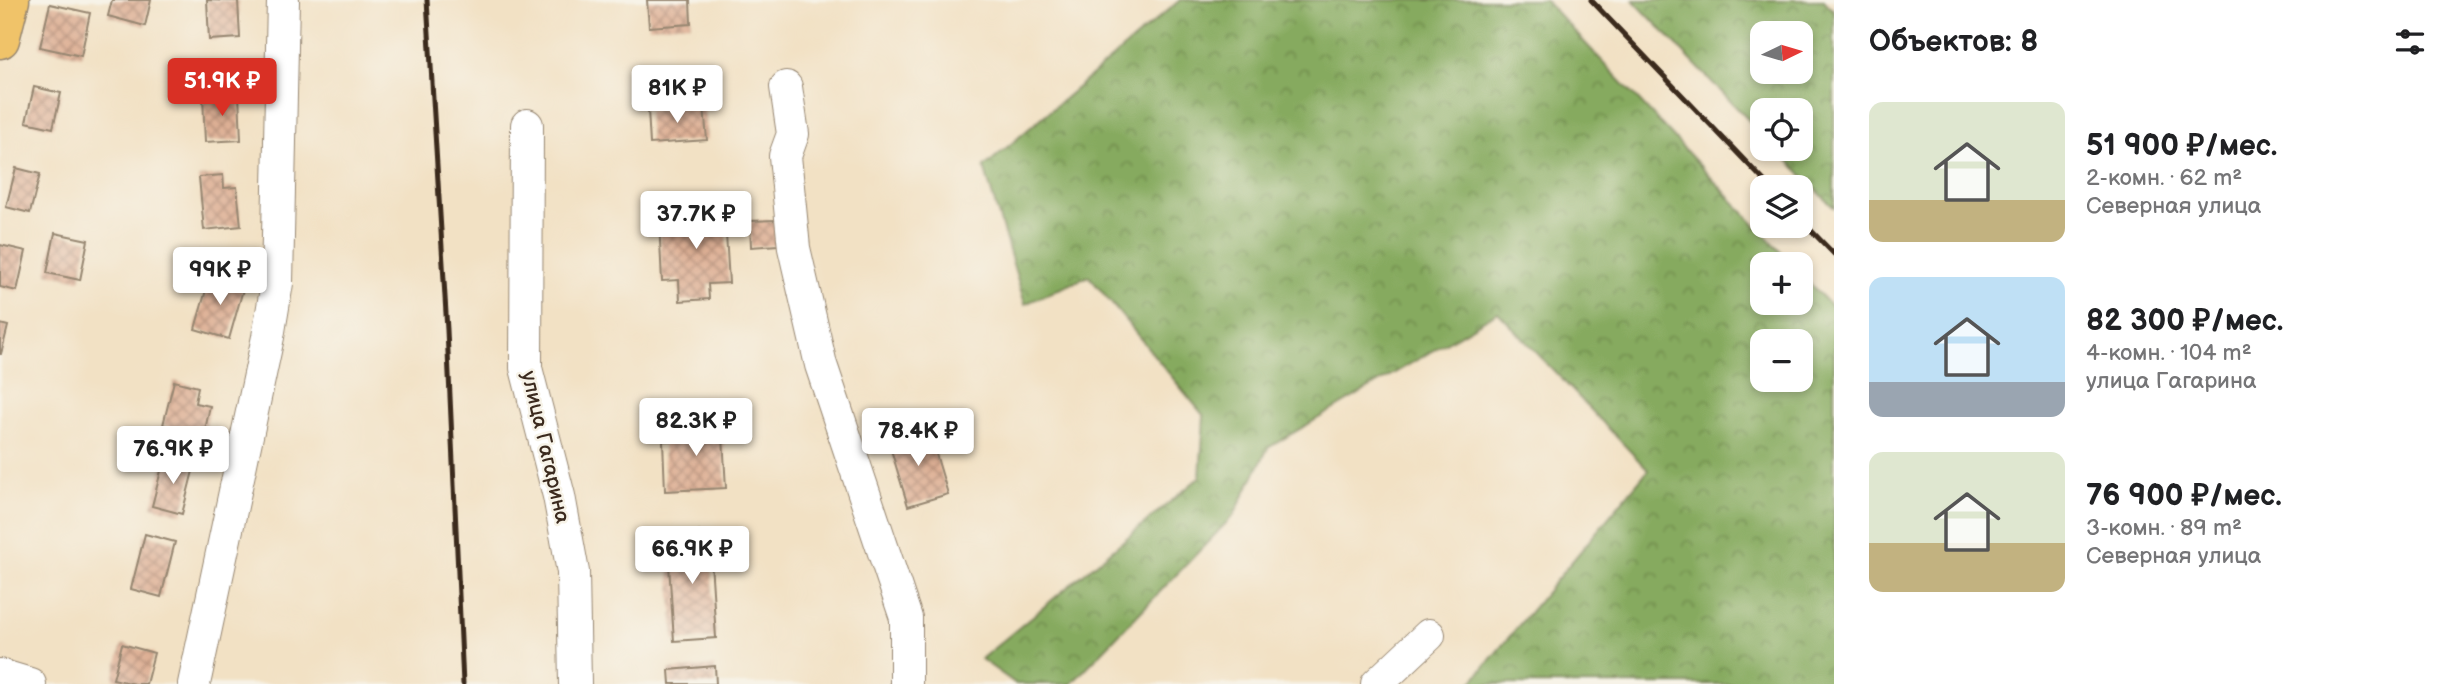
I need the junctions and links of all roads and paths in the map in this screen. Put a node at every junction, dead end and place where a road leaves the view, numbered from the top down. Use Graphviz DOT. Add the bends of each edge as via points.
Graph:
graph roads {
  1 [pos="10,0"];
  2 [pos="282,0"];
  3 [pos="0,39"];
  4 [pos="786,86"];
  5 [pos="527,125"];
  6 [pos="1429,635"];
  7 [pos="0,676"];
  8 [pos="30,684"];
  9 [pos="194,684"];
  10 [pos="575,684"];
  11 [pos="906,684"];
  12 [pos="1377,684"];
  1 -- 3 [label="main road"];
  2 -- 9 [label="street" via="277,283"];
  4 -- 11 [label="street" via="793,134 785,156 794,248 821,365 906,618"];
  5 -- 10 [label="street, улица Гагарина" via="526,368 573,572"];
  6 -- 12 [label="street"];
  7 -- 8 [label="street"];
}
